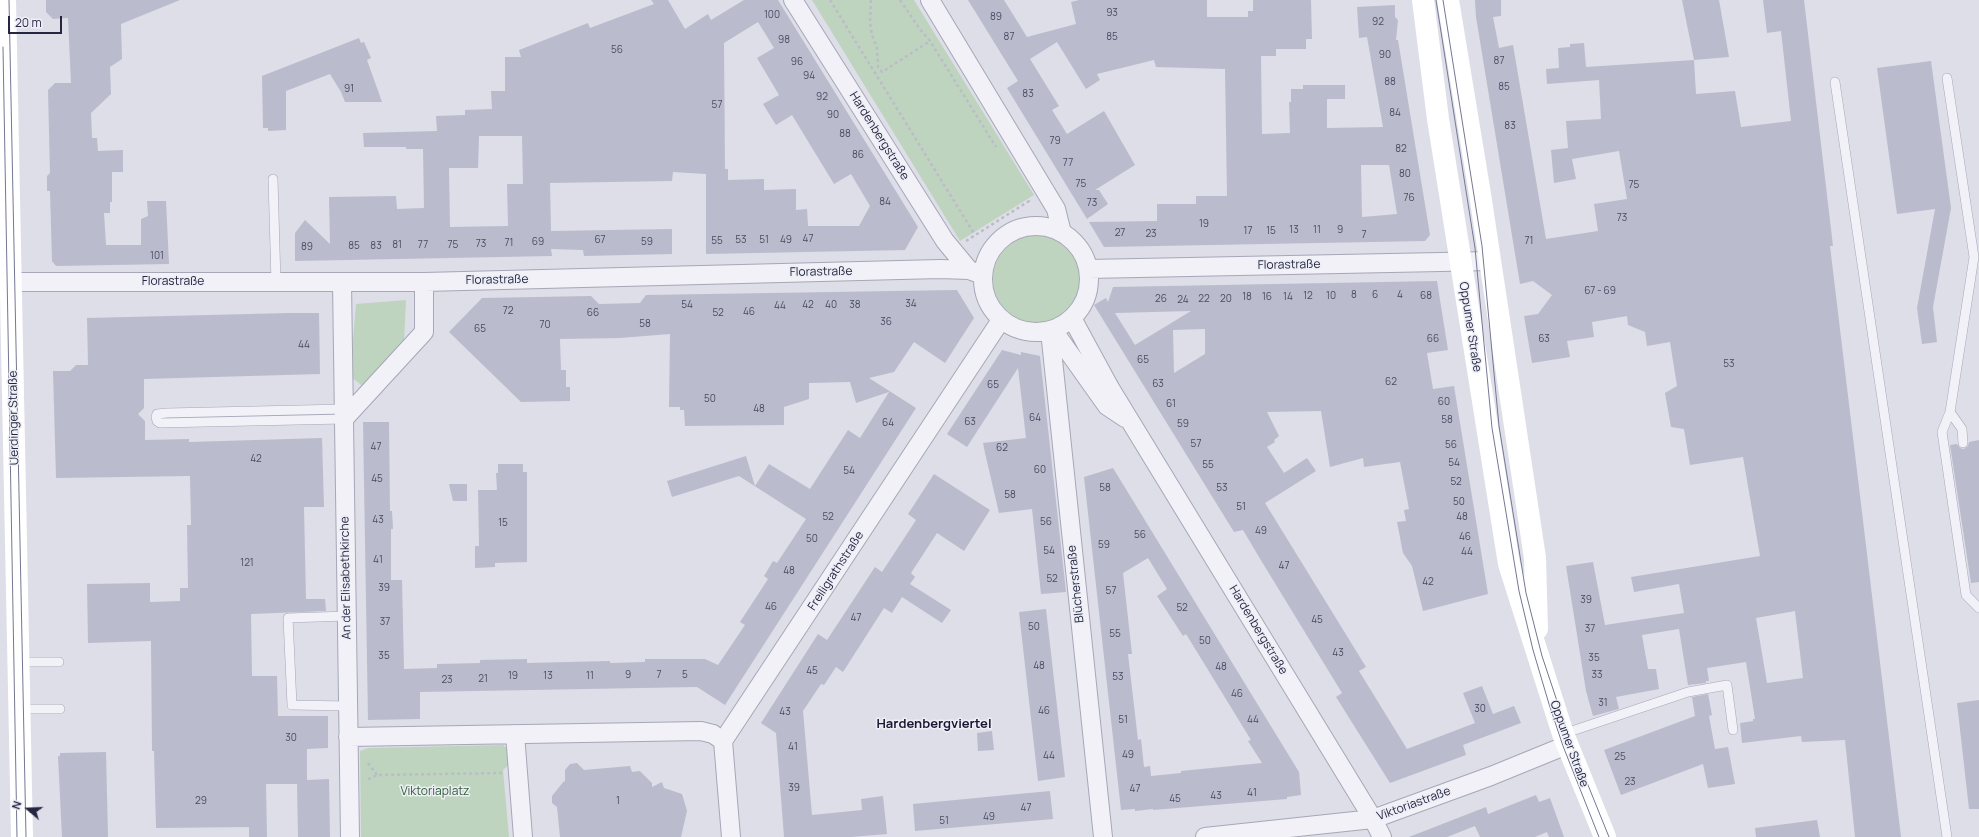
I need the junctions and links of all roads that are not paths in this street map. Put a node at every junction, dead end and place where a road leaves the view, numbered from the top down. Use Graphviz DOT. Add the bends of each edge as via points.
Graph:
graph roads {
  1 [pos="5,0"];
  2 [pos="794,0"];
  3 [pos="930,0"];
  4 [pos="1424,0"];
  5 [pos="1448,0"];
  6 [pos="1947,78"];
  7 [pos="1835,82"];
  8 [pos="273,179"];
  9 [pos="1062,233"];
  10 [pos="1491,261"];
  11 [pos="1461,262"];
  12 [pos="1088,269"];
  13 [pos="976,272"];
  14 [pos="11,282"];
  15 [pos="342,282"];
  16 [pos="424,282"];
  17 [pos="276,283"];
  18 [pos="1072,318"];
  19 [pos="1001,320"];
  20 [pos="1051,330"];
  21 [pos="6,339"];
  22 [pos="1950,412"];
  23 [pos="344,414"];
  24 [pos="1132,423"];
  25 [pos="1963,443"];
  26 [pos="1979,608"];
  27 [pos="347,616"];
  28 [pos="1537,650"];
  29 [pos="18,662"];
  30 [pos="59,662"];
  31 [pos="348,706"];
  32 [pos="60,709"];
  33 [pos="20,710"];
  34 [pos="1733,730"];
  35 [pos="516,734"];
  36 [pos="348,737"];
  37 [pos="1565,739"];
  38 [pos="723,741"];
  39 [pos="1373,819"];
  40 [pos="22,837"];
  41 [pos="350,837"];
  42 [pos="523,837"];
  43 [pos="731,837"];
  44 [pos="1103,837"];
  45 [pos="1206,837"];
  46 [pos="1382,837"];
  47 [pos="1604,837"];
  48 [pos="1947,837"];
  1 -- 14 [label="main road, Uerdinger Straße"];
  2 -- 13 [label="street, Hardenbergstraße" via="952,250"];
  3 -- 9 [label="street" via="1056,209"];
  4 -- 11 [label="main road, Oppumer Straße" via="1432,78"];
  5 -- 10 [label="main road, Oppumer Straße"];
  6 -- 22 [label="lane" via="1974,257"];
  7 -- 48 [label="lane"];
  8 -- 17 [label="lane"];
  9 -- 12 [label="street" via="1074,242 1083,255"];
  9 -- 13 [label="street" via="1045,227 1028,226 1011,232 997,242"];
  10 -- 11 [label="street, Florastraße"];
  10 -- 28 [label="main road, Oppumer Straße" via="1536,558"];
  11 -- 12 [label="street, Florastraße"];
  11 -- 28 [label="main road, Oppumer Straße" via="1508,564"];
  12 -- 18 [label="street" via="1089,283 1086,296 1081,308"];
  13 -- 16 [label="street, Florastraße" via="940,269"];
  13 -- 19 [label="street" via="990,308"];
  14 -- 17 [label="street, Florastraße"];
  14 -- 21 [label="main road, Uerdinger Straße"];
  15 -- 16 [label="street, Florastraße"];
  15 -- 17 [label="street, Florastraße"];
  15 -- 23 [label="street, An der Elisabethkirche"];
  16 -- 23 [label="street" via="424,332"];
  18 -- 20 [label="street"];
  18 -- 24 [label="street, Hardenbergstraße"];
  19 -- 20 [label="street" via="1016,329 1033,333"];
  19 -- 38 [label="street, Freiligrathstraße"];
  20 -- 24 [label="street, Hardenbergstraße" via="1107,406"];
  20 -- 44 [label="street, Blücherstraße"];
  21 -- 29 [label="main road, Uerdinger Straße"];
  22 -- 25 [label="lane" via="1962,429"];
  22 -- 26 [label="lane" via="1942,432 1945,456 1966,595"];
  23 -- 23 [label="lane" via="167,413 157,414 156,417 160,423"];
  23 -- 27 [label="street, An der Elisabethkirche"];
  24 -- 39 [label="street, Hardenbergstraße"];
  27 -- 31 [label="street, An der Elisabethkirche"];
  27 -- 31 [label="lane" via="288,618 292,705"];
  28 -- 37 [label="main road, Oppumer Straße"];
  29 -- 30 [label="lane"];
  29 -- 33 [label="main road, Uerdinger Straße"];
  31 -- 36 [label="street, An der Elisabethkirche"];
  32 -- 33 [label="lane"];
  33 -- 40 [label="main road, Uerdinger Straße"];
  34 -- 37 [label="lane" via="1727,685 1688,692"];
  35 -- 36 [label="street"];
  35 -- 38 [label="street" via="700,731 713,734"];
  35 -- 42 [label="street"];
  36 -- 41 [label="street"];
  37 -- 39 [label="street, Viktoriastraße" via="1491,776"];
  37 -- 47 [label="main road, Oppumer Straße"];
  38 -- 43 [label="street"];
  39 -- 45 [label="street, Viktoriastraße"];
  39 -- 46 [label="street, Hardenbergstraße"];
}
